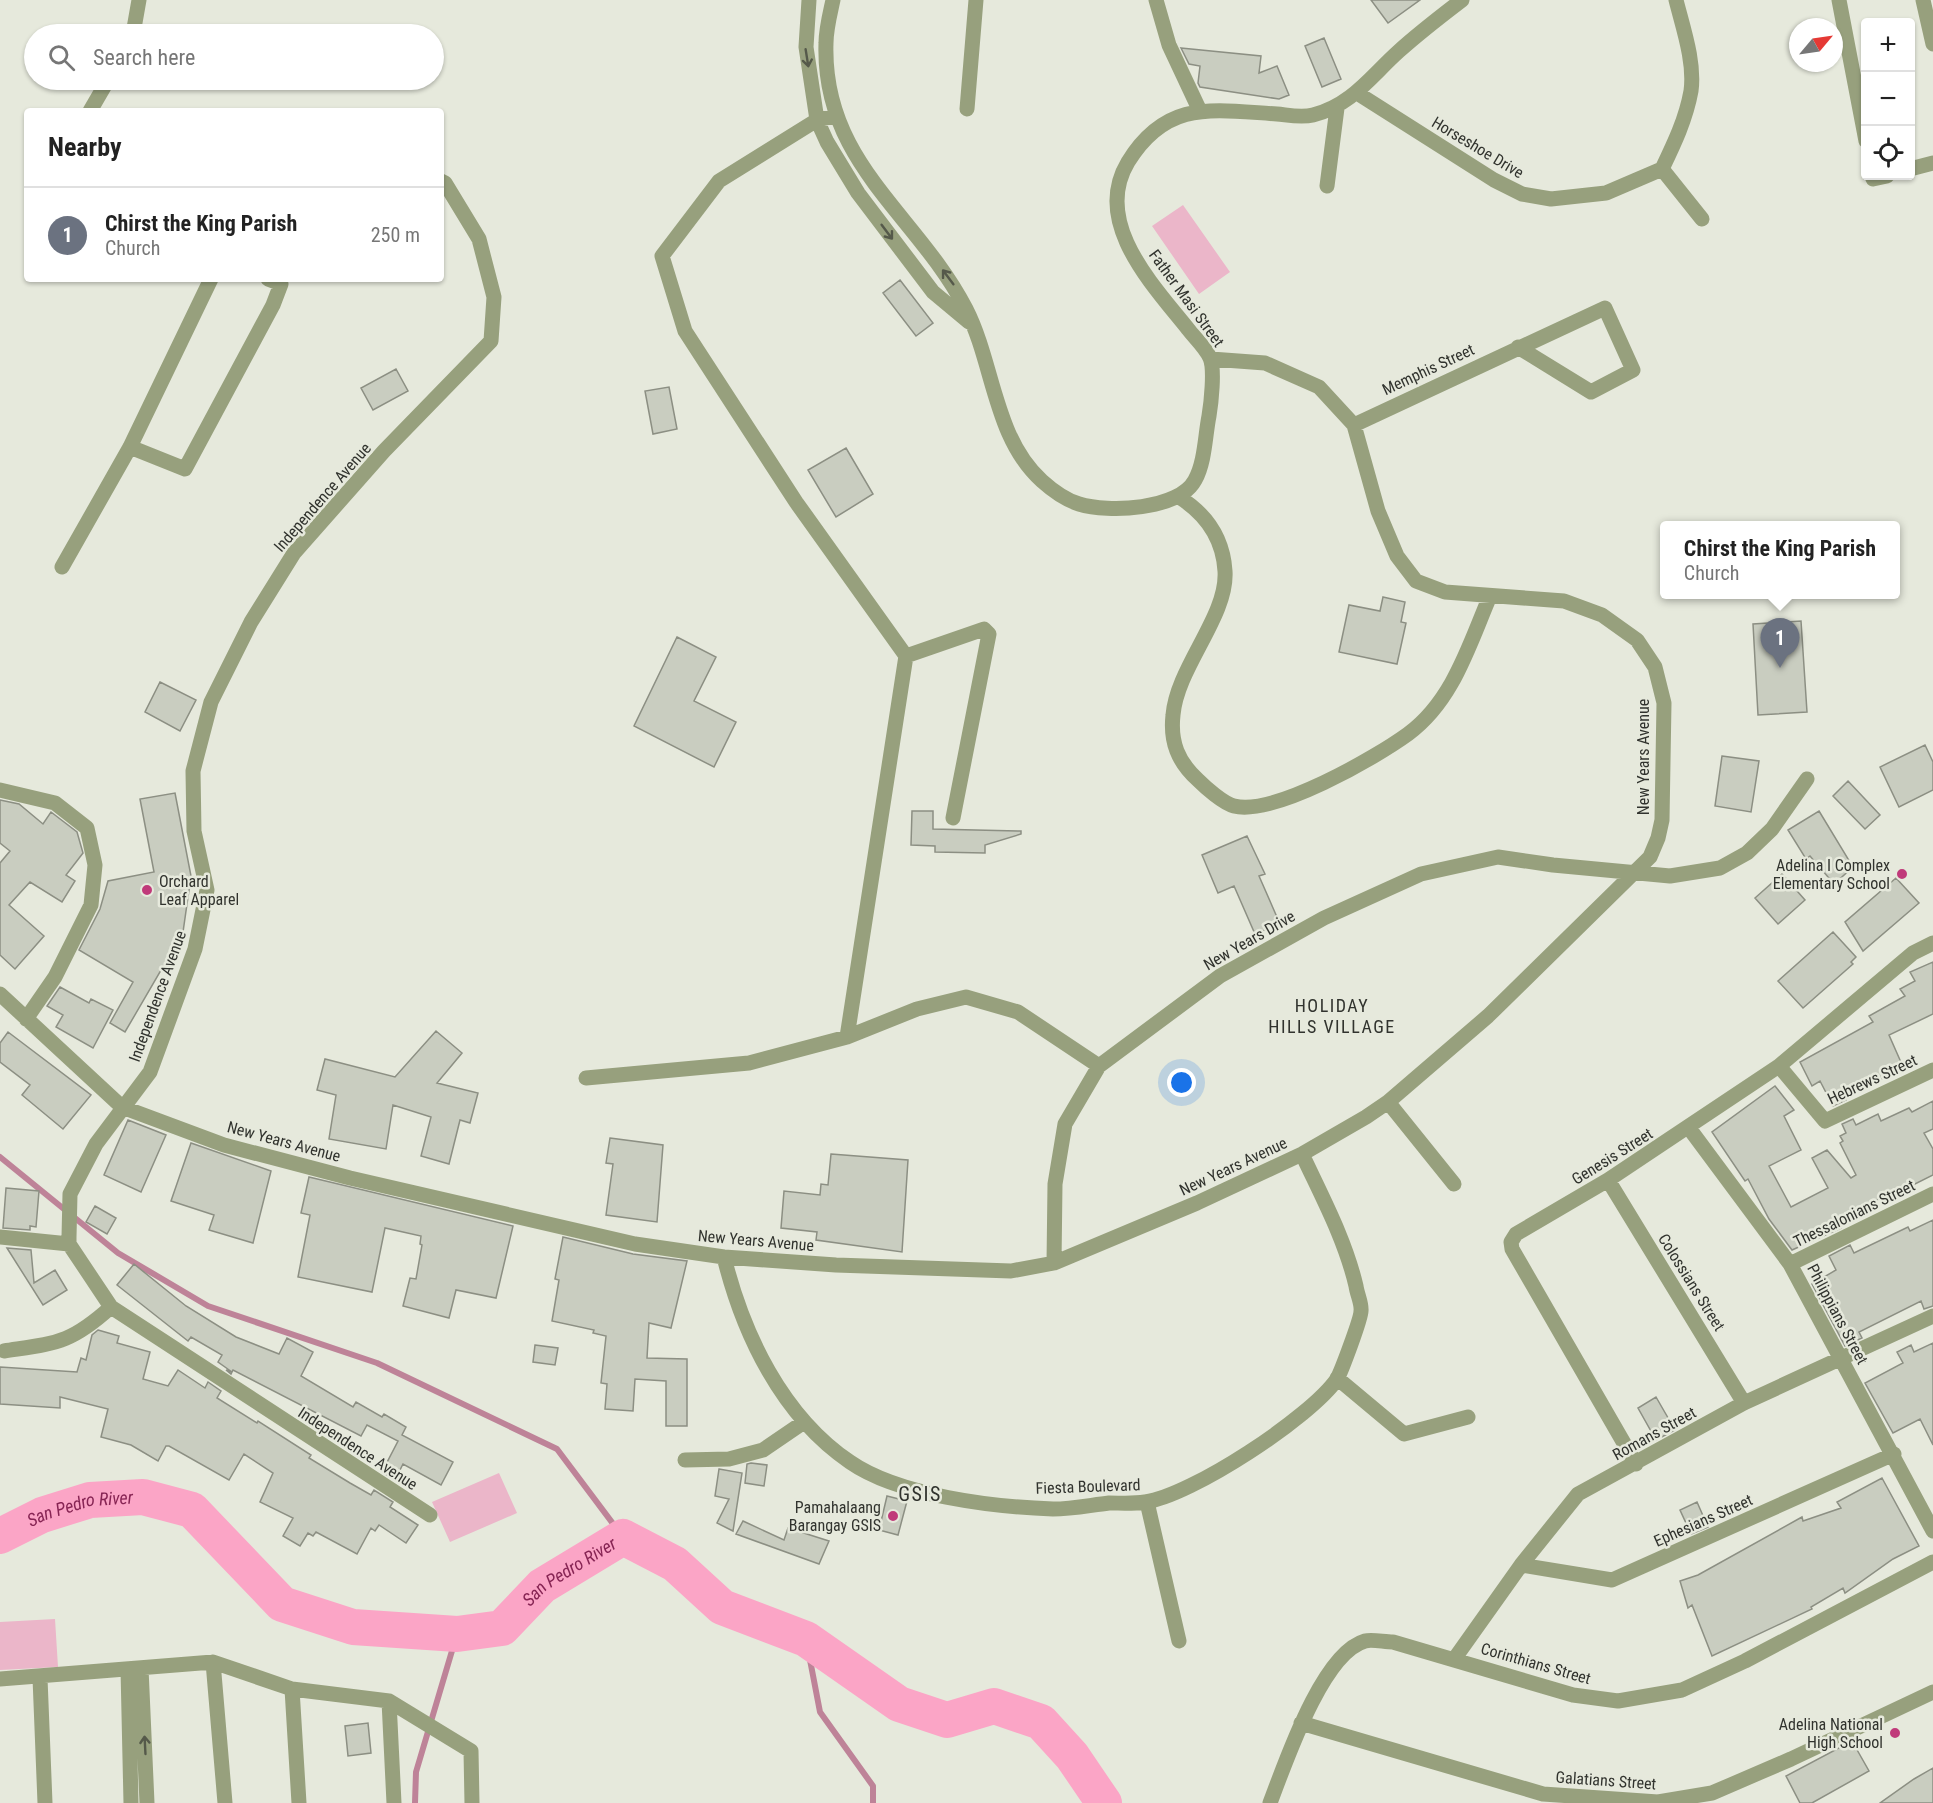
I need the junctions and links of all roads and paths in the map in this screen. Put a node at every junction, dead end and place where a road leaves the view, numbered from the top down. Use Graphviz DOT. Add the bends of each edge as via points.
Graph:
graph roads {
  1 [pos="139,0"];
  2 [pos="809,0"];
  3 [pos="833,0"];
  4 [pos="976,0"];
  5 [pos="1156,0"];
  6 [pos="1462,0"];
  7 [pos="1676,0"];
  8 [pos="1839,0"];
  9 [pos="1923,0"];
  10 [pos="135,24"];
  11 [pos="1933,44"];
  12 [pos="102,90"];
  13 [pos="1357,93"];
  14 [pos="92,108"];
  15 [pos="1336,108"];
  16 [pos="967,109"];
  17 [pos="1199,109"];
  18 [pos="835,116"];
  19 [pos="817,120"];
  20 [pos="1863,126"];
  21 [pos="1933,163"];
  22 [pos="1915,168"];
  23 [pos="1662,169"];
  24 [pos="444,182"];
  25 [pos="1327,186"];
  26 [pos="1702,219"];
  27 [pos="210,282"];
  28 [pos="276,282"];
  29 [pos="976,328"];
  30 [pos="1518,347"];
  31 [pos="1211,359"];
  32 [pos="1354,425"];
  33 [pos="130,447"];
  34 [pos="1179,497"];
  35 [pos="62,567"];
  36 [pos="1490,596"];
  37 [pos="906,656"];
  38 [pos="1807,779"];
  39 [pos="0,790"];
  40 [pos="953,818"];
  41 [pos="1638,871"];
  42 [pos="1933,943"];
  43 [pos="0,994"];
  44 [pos="26,1019"];
  45 [pos="847,1037"];
  46 [pos="1099,1066"];
  47 [pos="1779,1066"];
  48 [pos="1933,1070"];
  49 [pos="586,1078"];
  50 [pos="1388,1102"];
  51 [pos="122,1107"];
  52 [pos="1689,1128"];
  53 [pos="1302,1154"];
  54 [pos="1608,1180"];
  55 [pos="1454,1184"];
  56 [pos="1933,1194"];
  57 [pos="0,1237"];
  58 [pos="69,1241"];
  59 [pos="724,1257"];
  60 [pos="1054,1263"];
  61 [pos="1790,1264"];
  62 [pos="111,1307"];
  63 [pos="1933,1316"];
  64 [pos="4,1351"];
  65 [pos="1842,1360"];
  66 [pos="1337,1378"];
  67 [pos="1744,1403"];
  68 [pos="1468,1417"];
  69 [pos="804,1422"];
  70 [pos="1894,1454"];
  71 [pos="685,1460"];
  72 [pos="1636,1464"];
  73 [pos="1147,1502"];
  74 [pos="430,1515"];
  75 [pos="1933,1531"];
  76 [pos="1933,1562"];
  77 [pos="1521,1565"];
  78 [pos="1179,1641"];
  79 [pos="1455,1658"];
  80 [pos="213,1662"];
  81 [pos="134,1668"];
  82 [pos="40,1678"];
  83 [pos="0,1679"];
  84 [pos="292,1689"];
  85 [pos="1933,1692"];
  86 [pos="389,1701"];
  87 [pos="1301,1723"];
  88 [pos="45,1803"];
  89 [pos="131,1803"];
  90 [pos="147,1803"];
  91 [pos="225,1803"];
  92 [pos="299,1803"];
  93 [pos="394,1803"];
  94 [pos="472,1803"];
  95 [pos="1270,1803"];
  1 -- 10 [label="street"];
  2 -- 19 [label="street, one-way" via="806,48"];
  3 -- 18 [label="street" via="826,42"];
  4 -- 16 [label="street"];
  5 -- 17 [label="street" via="1169,45"];
  6 -- 13 [label="street, Father Masi Street" via="1398,52"];
  7 -- 23 [label="street" via="1688,52 1691,89 1682,127"];
  8 -- 20 [label="street"];
  9 -- 11 [label="street"];
  12 -- 14 [label="street"];
  13 -- 15 [label="street, Father Masi Street"];
  13 -- 23 [label="street, Horseshoe Drive" via="1522,194 1551,199 1606,193"];
  15 -- 17 [label="street, Father Masi Street" via="1307,116"];
  15 -- 25 [label="street"];
  17 -- 31 [label="street, Father Masi Street" via="1161,125 1127,164 1117,193 1118,223 1146,276"];
  18 -- 19 [label="street"];
  29 -- 18 [label="street, one-way" via="953,284 855,159"];
  19 -- 29 [label="street, one-way" via="858,193 926,283"];
  19 -- 37 [label="street" via="719,181 662,256 685,331 796,502"];
  21 -- 22 [label="street"];
  23 -- 26 [label="street"];
  24 -- 51 [label="street, Independence Avenue" via="479,239 494,297 491,341 384,451 294,553 251,622 211,702 193,771 194,831 207,890 195,949 150,1072"];
  27 -- 33 [label="street"];
  28 -- 33 [label="street" via="281,284 273,305 185,469"];
  29 -- 34 [label="street" via="1014,447 1027,467 1051,488 1078,504 1116,508 1148,506"];
  30 -- 30 [label="street, Memphis Street" via="1605,308 1633,370 1591,392"];
  30 -- 32 [label="street, Memphis Street"];
  31 -- 32 [label="street, New Years Avenue" via="1264,363 1320,387"];
  31 -- 34 [label="street, Father Masi Street" via="1211,404 1202,458 1194,482"];
  32 -- 36 [label="street, New Years Avenue" via="1378,512 1397,556 1416,581 1445,592"];
  33 -- 35 [label="street"];
  34 -- 36 [label="street" via="1199,510 1211,525 1225,572 1221,595 1180,683 1173,715 1174,744 1184,767 1234,806 1260,806 1285,800 1384,752 1419,726 1448,693"];
  36 -- 41 [label="street, New Years Avenue" via="1564,601 1602,615 1637,640 1655,667 1664,703 1662,820 1654,848"];
  37 -- 40 [label="street" via="984,629 989,634"];
  37 -- 45 [label="street"];
  38 -- 41 [label="street, New Years Drive" via="1772,829 1747,853 1720,868 1670,876"];
  39 -- 44 [label="street" via="55,803 87,828 95,865 92,905 55,977"];
  41 -- 46 [label="street, New Years Drive" via="1498,857 1421,874 1324,918 1220,976"];
  41 -- 50 [label="street, New Years Avenue" via="1488,1016"];
  42 -- 47 [label="street, Genesis Street" via="1913,953"];
  43 -- 44 [label="street, New Years Avenue"];
  44 -- 51 [label="street, New Years Avenue"];
  45 -- 46 [label="street" via="917,1009 966,997 1018,1011"];
  45 -- 49 [label="street" via="749,1063"];
  46 -- 60 [label="street, New Years Drive" via="1065,1124 1055,1184"];
  47 -- 48 [label="street, Hebrews Street" via="1825,1120"];
  47 -- 52 [label="street, Genesis Street"];
  50 -- 53 [label="street, New Years Avenue"];
  50 -- 55 [label="street"];
  51 -- 58 [label="street, Independence Avenue" via="96,1144 70,1194"];
  51 -- 59 [label="street, New Years Avenue" via="224,1145 350,1178 635,1244"];
  52 -- 54 [label="street, Genesis Street"];
  52 -- 61 [label="street, Philippians Street"];
  53 -- 60 [label="street, New Years Avenue"];
  53 -- 66 [label="street, Fiesta Boulevard" via="1348,1253 1362,1312"];
  54 -- 67 [label="street, Colossians Street"];
  54 -- 72 [label="street, Genesis Street" via="1516,1234 1511,1242"];
  56 -- 61 [label="street, Thessalonians Street"];
  57 -- 58 [label="street"];
  58 -- 62 [label="street, Independence Avenue"];
  59 -- 60 [label="street, New Years Avenue" via="962,1271 1011,1271"];
  59 -- 69 [label="street, Fiesta Boulevard" via="731,1287 754,1342"];
  61 -- 65 [label="street, Philippians Street"];
  62 -- 64 [label="street" via="86,1329 56,1343"];
  62 -- 74 [label="street, Independence Avenue"];
  63 -- 65 [label="street, Romans Street"];
  65 -- 67 [label="street, Romans Street"];
  65 -- 70 [label="street, Philippians Street"];
  66 -- 68 [label="street" via="1404,1434"];
  66 -- 73 [label="street, Fiesta Boulevard" via="1309,1408 1257,1448 1195,1484"];
  67 -- 72 [label="street, Romans Street"];
  69 -- 71 [label="street" via="764,1450 729,1459"];
  69 -- 73 [label="street, Fiesta Boulevard" via="851,1463 900,1485 979,1503 1055,1509"];
  70 -- 75 [label="street, Philippians Street"];
  70 -- 77 [label="street, Ephesians Street" via="1612,1580"];
  72 -- 77 [label="street, Romans Street" via="1578,1494"];
  73 -- 78 [label="street"];
  76 -- 79 [label="street, Corinthians Street" via="1682,1690 1618,1701 1573,1695"];
  77 -- 79 [label="street, Romans Street"];
  79 -- 87 [label="street, Corinthians Street" via="1393,1642 1365,1641 1342,1655"];
  80 -- 81 [label="street"];
  80 -- 84 [label="street"];
  80 -- 91 [label="street"];
  81 -- 82 [label="street"];
  81 -- 89 [label="street"];
  90 -- 81 [label="street, one-way"];
  82 -- 83 [label="street"];
  82 -- 88 [label="street"];
  84 -- 86 [label="street"];
  84 -- 92 [label="street"];
  85 -- 87 [label="street, Galatians Street" via="1712,1792 1658,1802 1543,1794"];
  86 -- 93 [label="street"];
  86 -- 94 [label="street" via="471,1751"];
  87 -- 95 [label="street, Corinthians Street"];
}
